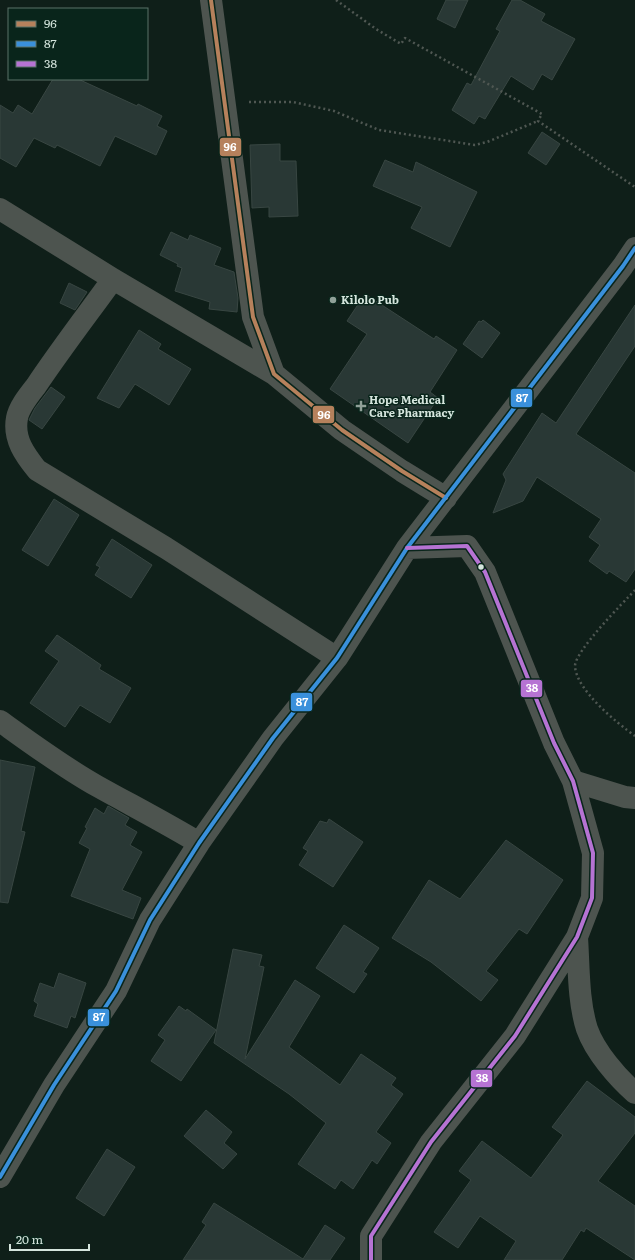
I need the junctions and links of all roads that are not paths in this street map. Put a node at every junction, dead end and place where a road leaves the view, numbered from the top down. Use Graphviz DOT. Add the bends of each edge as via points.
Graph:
graph roads {
  1 [pos="211,0"];
  2 [pos="0,209"];
  3 [pos="635,248"];
  4 [pos="629,271"];
  5 [pos="113,279"];
  6 [pos="274,374"];
  7 [pos="446,498"];
  8 [pos="408,548"];
  9 [pos="336,658"];
  10 [pos="0,721"];
  11 [pos="573,781"];
  12 [pos="635,798"];
  13 [pos="199,843"];
  14 [pos="577,937"];
  15 [pos="635,1093"];
  16 [pos="0,1176"];
  17 [pos="370,1260"];
  1 -- 6 [label="street" via="253,317"];
  2 -- 5 [label="street"];
  3 -- 4 [label="street"];
  4 -- 7 [label="street"];
  5 -- 6 [label="street"];
  5 -- 9 [label="street" via="58,353 17,417 17,437 24,454 37,470 166,548"];
  6 -- 7 [label="street" via="342,430"];
  7 -- 8 [label="street"];
  8 -- 9 [label="street"];
  8 -- 11 [label="street" via="467,546 485,572 554,743"];
  9 -- 13 [label="street" via="273,738"];
  10 -- 13 [label="street" via="96,786 155,816"];
  11 -- 12 [label="street"];
  11 -- 14 [label="street" via="593,853 592,898"];
  13 -- 16 [label="street" via="150,920 116,991 54,1085"];
  14 -- 15 [label="street" via="583,1011 588,1030 602,1056 622,1082"];
  14 -- 17 [label="street" via="515,1036 431,1142 371,1236"];
}
